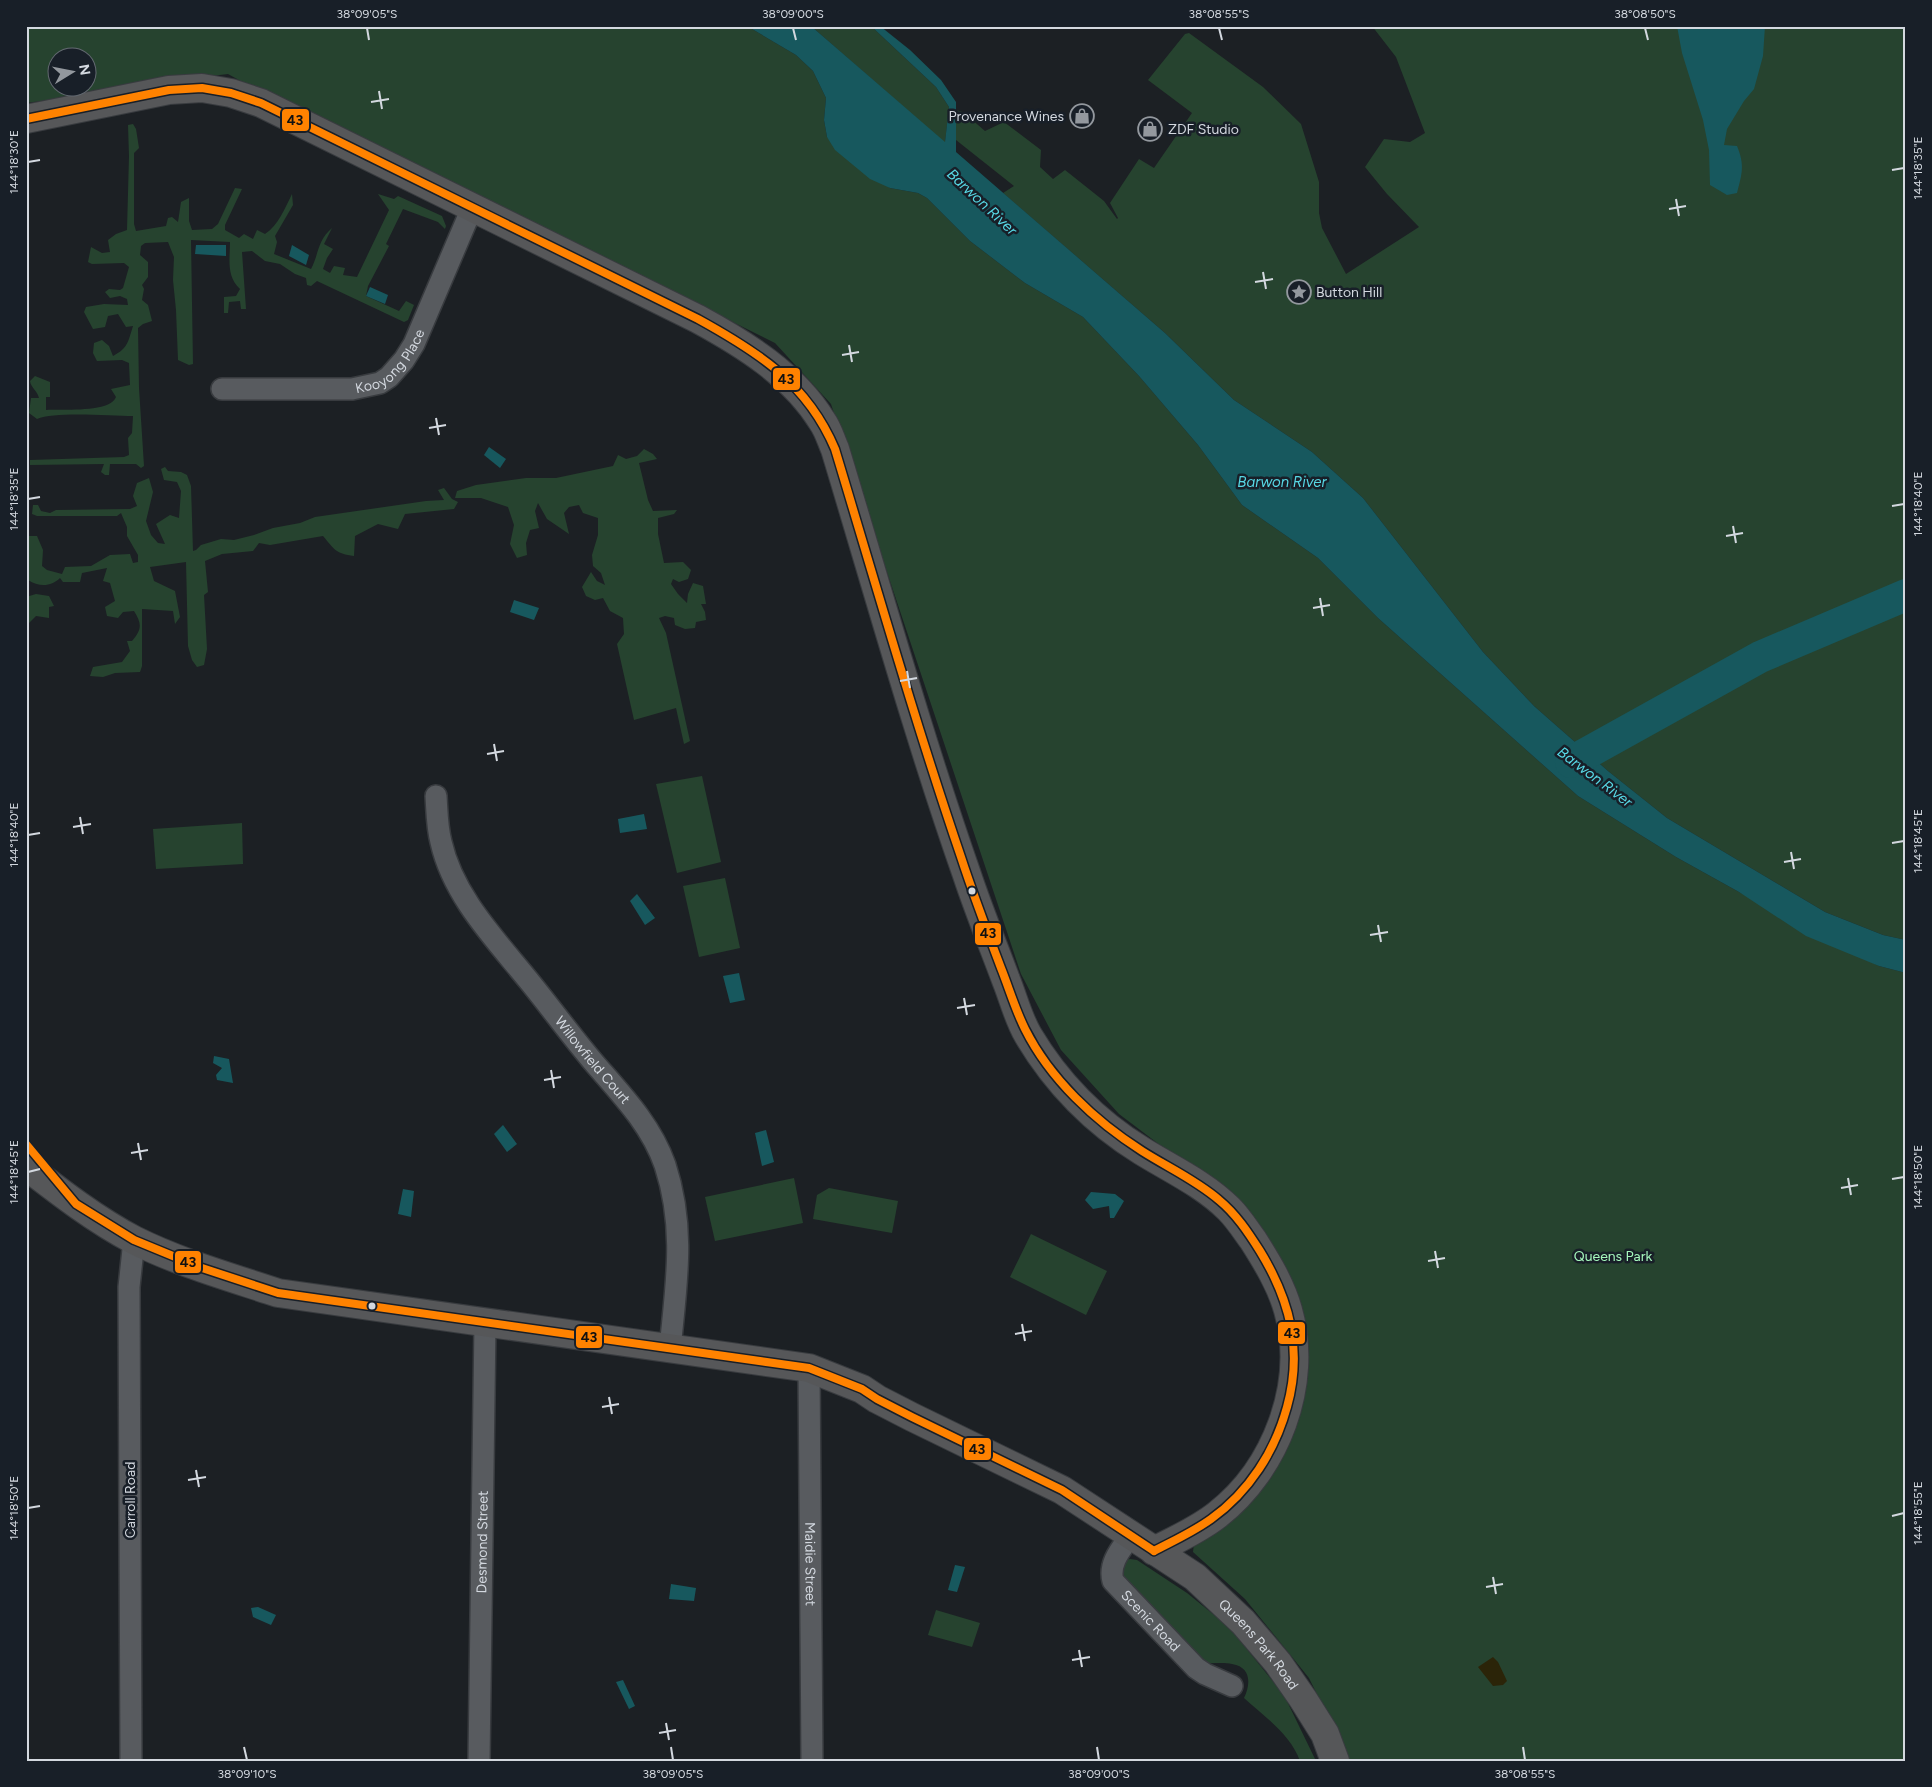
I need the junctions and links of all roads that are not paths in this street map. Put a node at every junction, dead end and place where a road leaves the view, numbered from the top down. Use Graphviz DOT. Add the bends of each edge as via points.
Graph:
graph roads {
  1 [pos="26,119"];
  2 [pos="472,208"];
  3 [pos="222,389"];
  4 [pos="436,796"];
  5 [pos="26,1144"];
  6 [pos="26,1166"];
  7 [pos="76,1204"];
  8 [pos="134,1240"];
  9 [pos="485,1323"];
  10 [pos="670,1349"];
  11 [pos="809,1368"];
  12 [pos="1131,1535"];
  13 [pos="1154,1551"];
  14 [pos="1232,1686"];
  15 [pos="131,1761"];
  16 [pos="479,1761"];
  17 [pos="812,1761"];
  18 [pos="1336,1761"];
  1 -- 2 [label="street" via="169,90 202,88 231,93 261,103"];
  2 -- 3 [label="street, Kooyong Place" via="414,344 389,377 380,383 352,389"];
  2 -- 13 [label="street" via="734,338 765,361 809,402 824,422 835,449 945,811 977,906 1027,1033 1060,1080 1096,1118 1212,1194 1231,1210 1273,1274 1289,1313 1295,1354 1289,1399 1274,1446 1256,1474 1221,1511"];
  4 -- 10 [label="street, Willowfield Court" via="440,841 449,866 472,909 637,1112 658,1149 677,1216 679,1253"];
  5 -- 7 [label="street"];
  6 -- 7 [label="street"];
  7 -- 8 [label="street"];
  8 -- 9 [label="street" via="202,1268 278,1293"];
  8 -- 15 [label="street, Carroll Road" via="130,1287"];
  9 -- 10 [label="street"];
  9 -- 16 [label="street, Desmond Street"];
  10 -- 11 [label="street"];
  11 -- 12 [label="street" via="862,1389 1062,1490"];
  11 -- 17 [label="street, Maidie Street"];
  12 -- 13 [label="street"];
  12 -- 14 [label="street, Scenic Road" via="1114,1561 1113,1580 1196,1668"];
  13 -- 18 [label="street, Queens Park Road" via="1196,1577 1243,1622 1303,1699 1325,1734"];
}
